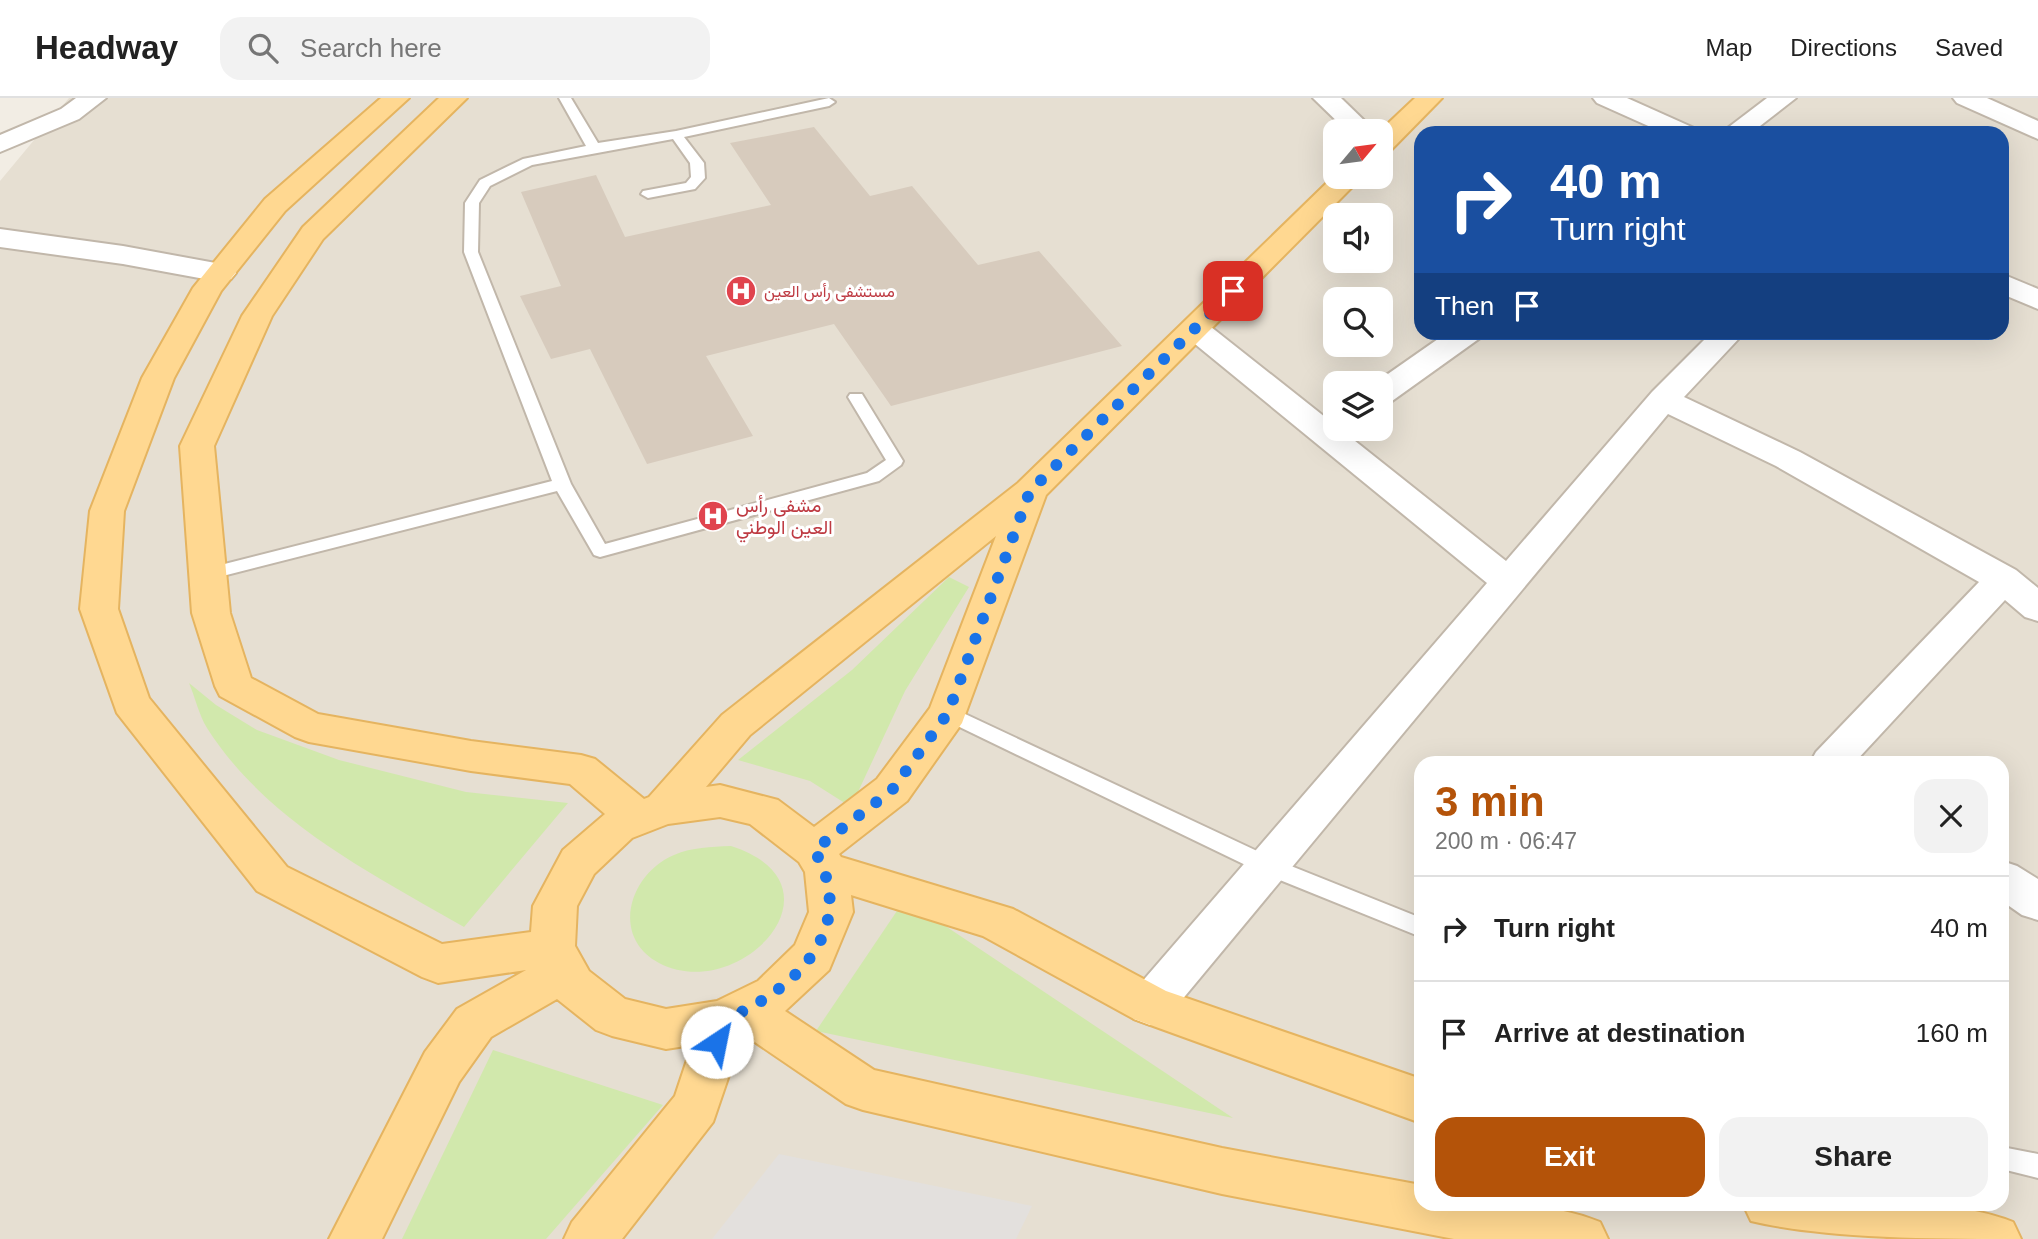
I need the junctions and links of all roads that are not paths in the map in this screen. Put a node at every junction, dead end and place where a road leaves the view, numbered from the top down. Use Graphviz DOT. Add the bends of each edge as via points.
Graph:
graph roads {
  1 [pos="93,98"];
  2 [pos="396,98"];
  3 [pos="454,98"];
  4 [pos="565,98"];
  5 [pos="1326,98"];
  6 [pos="1429,98"];
  7 [pos="1606,98"];
  8 [pos="1783,98"];
  9 [pos="1966,98"];
  10 [pos="828,102"];
  11 [pos="1349,119"];
  12 [pos="1669,126"];
  13 [pos="1744,126"];
  14 [pos="2038,131"];
  15 [pos="1393,133"];
  16 [pos="676,135"];
  17 [pos="0,144"];
  18 [pos="594,148"];
  19 [pos="1337,189"];
  20 [pos="648,194"];
  21 [pos="0,238"];
  22 [pos="221,273"];
  23 [pos="2009,286"];
  24 [pos="2038,300"];
  25 [pos="1195,329"];
  26 [pos="1458,340"];
  27 [pos="1722,340"];
  28 [pos="1393,386"];
  29 [pos="856,397"];
  30 [pos="1663,399"];
  31 [pos="1323,424"];
  32 [pos="1344,441"];
  33 [pos="562,484"];
  34 [pos="1030,491"];
  35 [pos="207,574"];
  36 [pos="2003,579"];
  37 [pos="1510,583"];
  38 [pos="2038,608"];
  39 [pos="948,713"];
  40 [pos="1837,756"];
  41 [pos="651,813"];
  42 [pos="820,860"];
  43 [pos="1268,866"];
  44 [pos="2009,883"];
  45 [pos="2038,902"];
  46 [pos="1414,925"];
  47 [pos="559,959"];
  48 [pos="1150,1005"];
  49 [pos="735,1016"];
  50 [pos="1414,1099"];
  51 [pos="2009,1160"];
  52 [pos="2038,1166"];
  53 [pos="1814,1211"];
  54 [pos="1476,1224"];
  55 [pos="355,1239"];
  56 [pos="590,1239"];
  57 [pos="1582,1239"];
  58 [pos="1995,1239"];
  1 -- 17 [label="street" via="70,114"];
  2 -- 22 [label="main road" via="275,205"];
  3 -- 35 [label="main road" via="313,233 257,316 197,446"];
  4 -- 18 [label="lane"];
  5 -- 11 [label="street"];
  6 -- 15 [label="main road"];
  7 -- 12 [label="street"];
  8 -- 13 [label="street"];
  9 -- 14 [label="street"];
  10 -- 16 [label="lane"];
  16 -- 18 [label="lane"];
  16 -- 20 [label="lane" via="697,163 698,178 690,186"];
  18 -- 33 [label="lane" via="528,162 485,183 472,203 471,252"];
  19 -- 25 [label="main road"];
  21 -- 22 [label="street"];
  22 -- 47 [label="main road" via="158,378 107,511 99,609 131,703 272,879 438,964"];
  23 -- 24 [label="street"];
  25 -- 31 [label="street"];
  25 -- 34 [label="main road"];
  26 -- 28 [label="street"];
  27 -- 30 [label="street"];
  29 -- 33 [label="lane" via="895,461 873,477 600,551"];
  30 -- 36 [label="street" via="1788,459"];
  30 -- 37 [label="street"];
  32 -- 37 [label="street"];
  33 -- 35 [label="lane"];
  34 -- 39 [label="main road"];
  34 -- 41 [label="main road" via="736,725"];
  35 -- 41 [label="main road" via="211,613 234,686 309,727 581,770"];
  36 -- 38 [label="street"];
  36 -- 40 [label="street"];
  37 -- 43 [label="street"];
  39 -- 42 [label="main road" via="892,790"];
  39 -- 43 [label="lane"];
  41 -- 42 [label="main road" via="720,801 763,811"];
  41 -- 47 [label="main road" via="617,826 578,862 555,906"];
  42 -- 48 [label="main road" via="997,922"];
  42 -- 49 [label="main road" via="831,912 813,957 774,995"];
  43 -- 46 [label="lane"];
  43 -- 48 [label="street"];
  44 -- 45 [label="street"];
  47 -- 49 [label="main road" via="573,985 612,1016 666,1029"];
  47 -- 55 [label="main road" via="474,1023 442,1067"];
  48 -- 50 [label="main road"];
  49 -- 54 [label="main road" via="863,1089"];
  49 -- 56 [label="main road" via="696,1107"];
  51 -- 52 [label="lane"];
  53 -- 58 [label="main road"];
  54 -- 57 [label="main road"];
}
